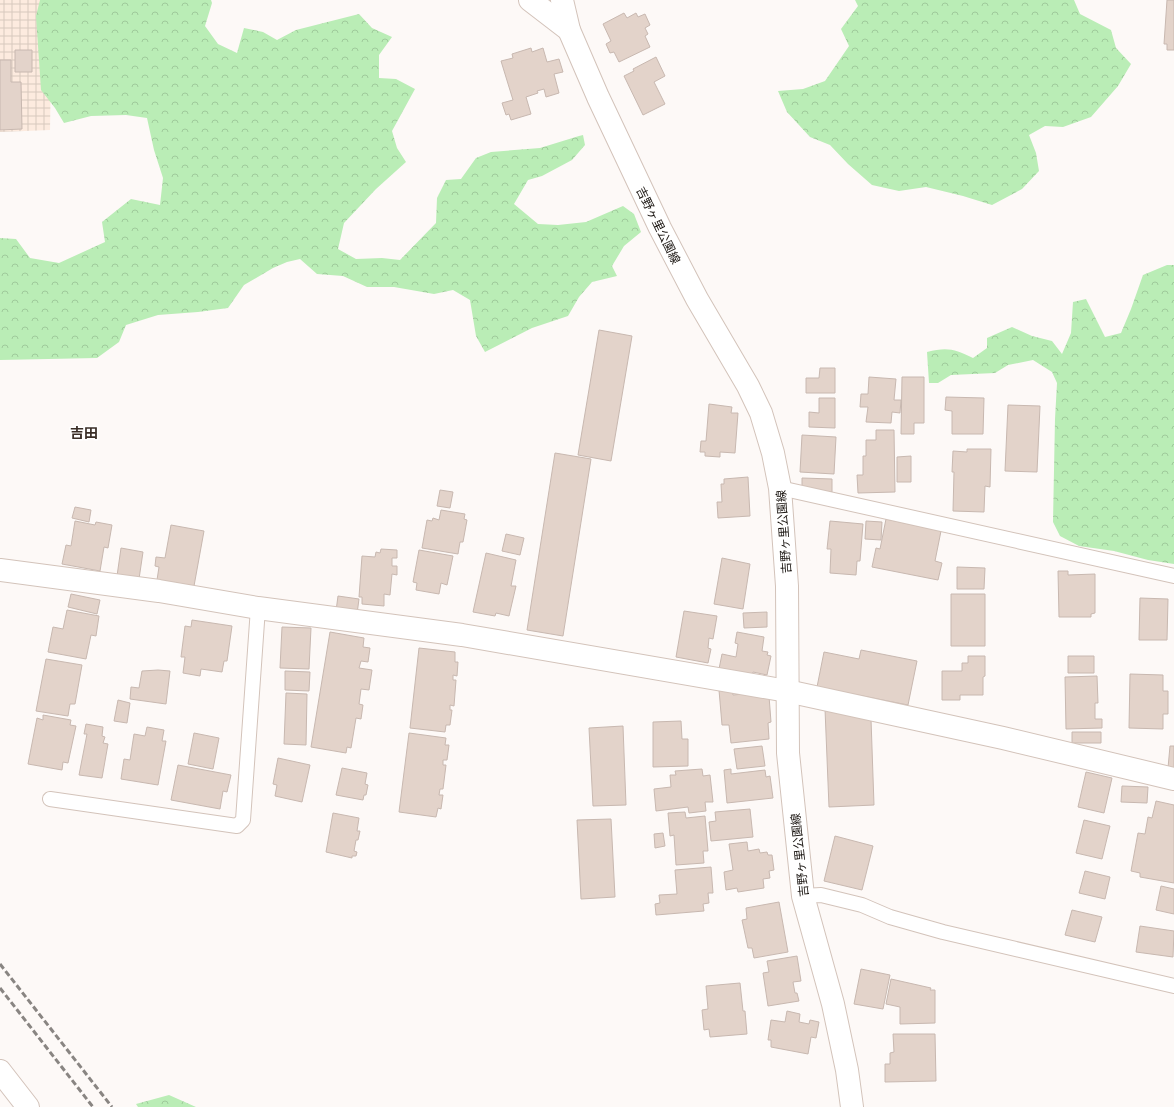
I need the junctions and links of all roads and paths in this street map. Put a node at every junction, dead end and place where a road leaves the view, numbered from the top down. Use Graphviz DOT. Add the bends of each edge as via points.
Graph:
graph roads {
  1 [pos="530,0"];
  2 [pos="562,0"];
  3 [pos="570,30"];
  4 [pos="780,488"];
  5 [pos="0,570"];
  6 [pos="1174,576"];
  7 [pos="258,608"];
  8 [pos="787,691"];
  9 [pos="1174,779"];
  10 [pos="50,799"];
  11 [pos="803,896"];
  12 [pos="1174,986"];
  13 [pos="0,1071"];
  14 [pos="28,1107"];
  15 [pos="852,1107"];
  1 -- 3 [label="street"];
  2 -- 3 [label="street, 吉野ヶ里公園線"];
  3 -- 4 [label="street, 吉野ヶ里公園線" via="598,97 660,228 761,413"];
  4 -- 6 [label="lane"];
  4 -- 8 [label="street, 吉野ヶ里公園線" via="787,586"];
  5 -- 7 [label="street" via="159,591"];
  7 -- 8 [label="street" via="462,635"];
  7 -- 10 [label="lane" via="243,820 237,826"];
  8 -- 9 [label="street" via="1003,738"];
  8 -- 11 [label="street, 吉野ヶ里公園線" via="788,753"];
  11 -- 12 [label="lane" via="821,895 862,905 890,918 943,932"];
  11 -- 15 [label="street, 吉野ヶ里公園線" via="833,1004"];
  13 -- 14 [label="street"];
}
